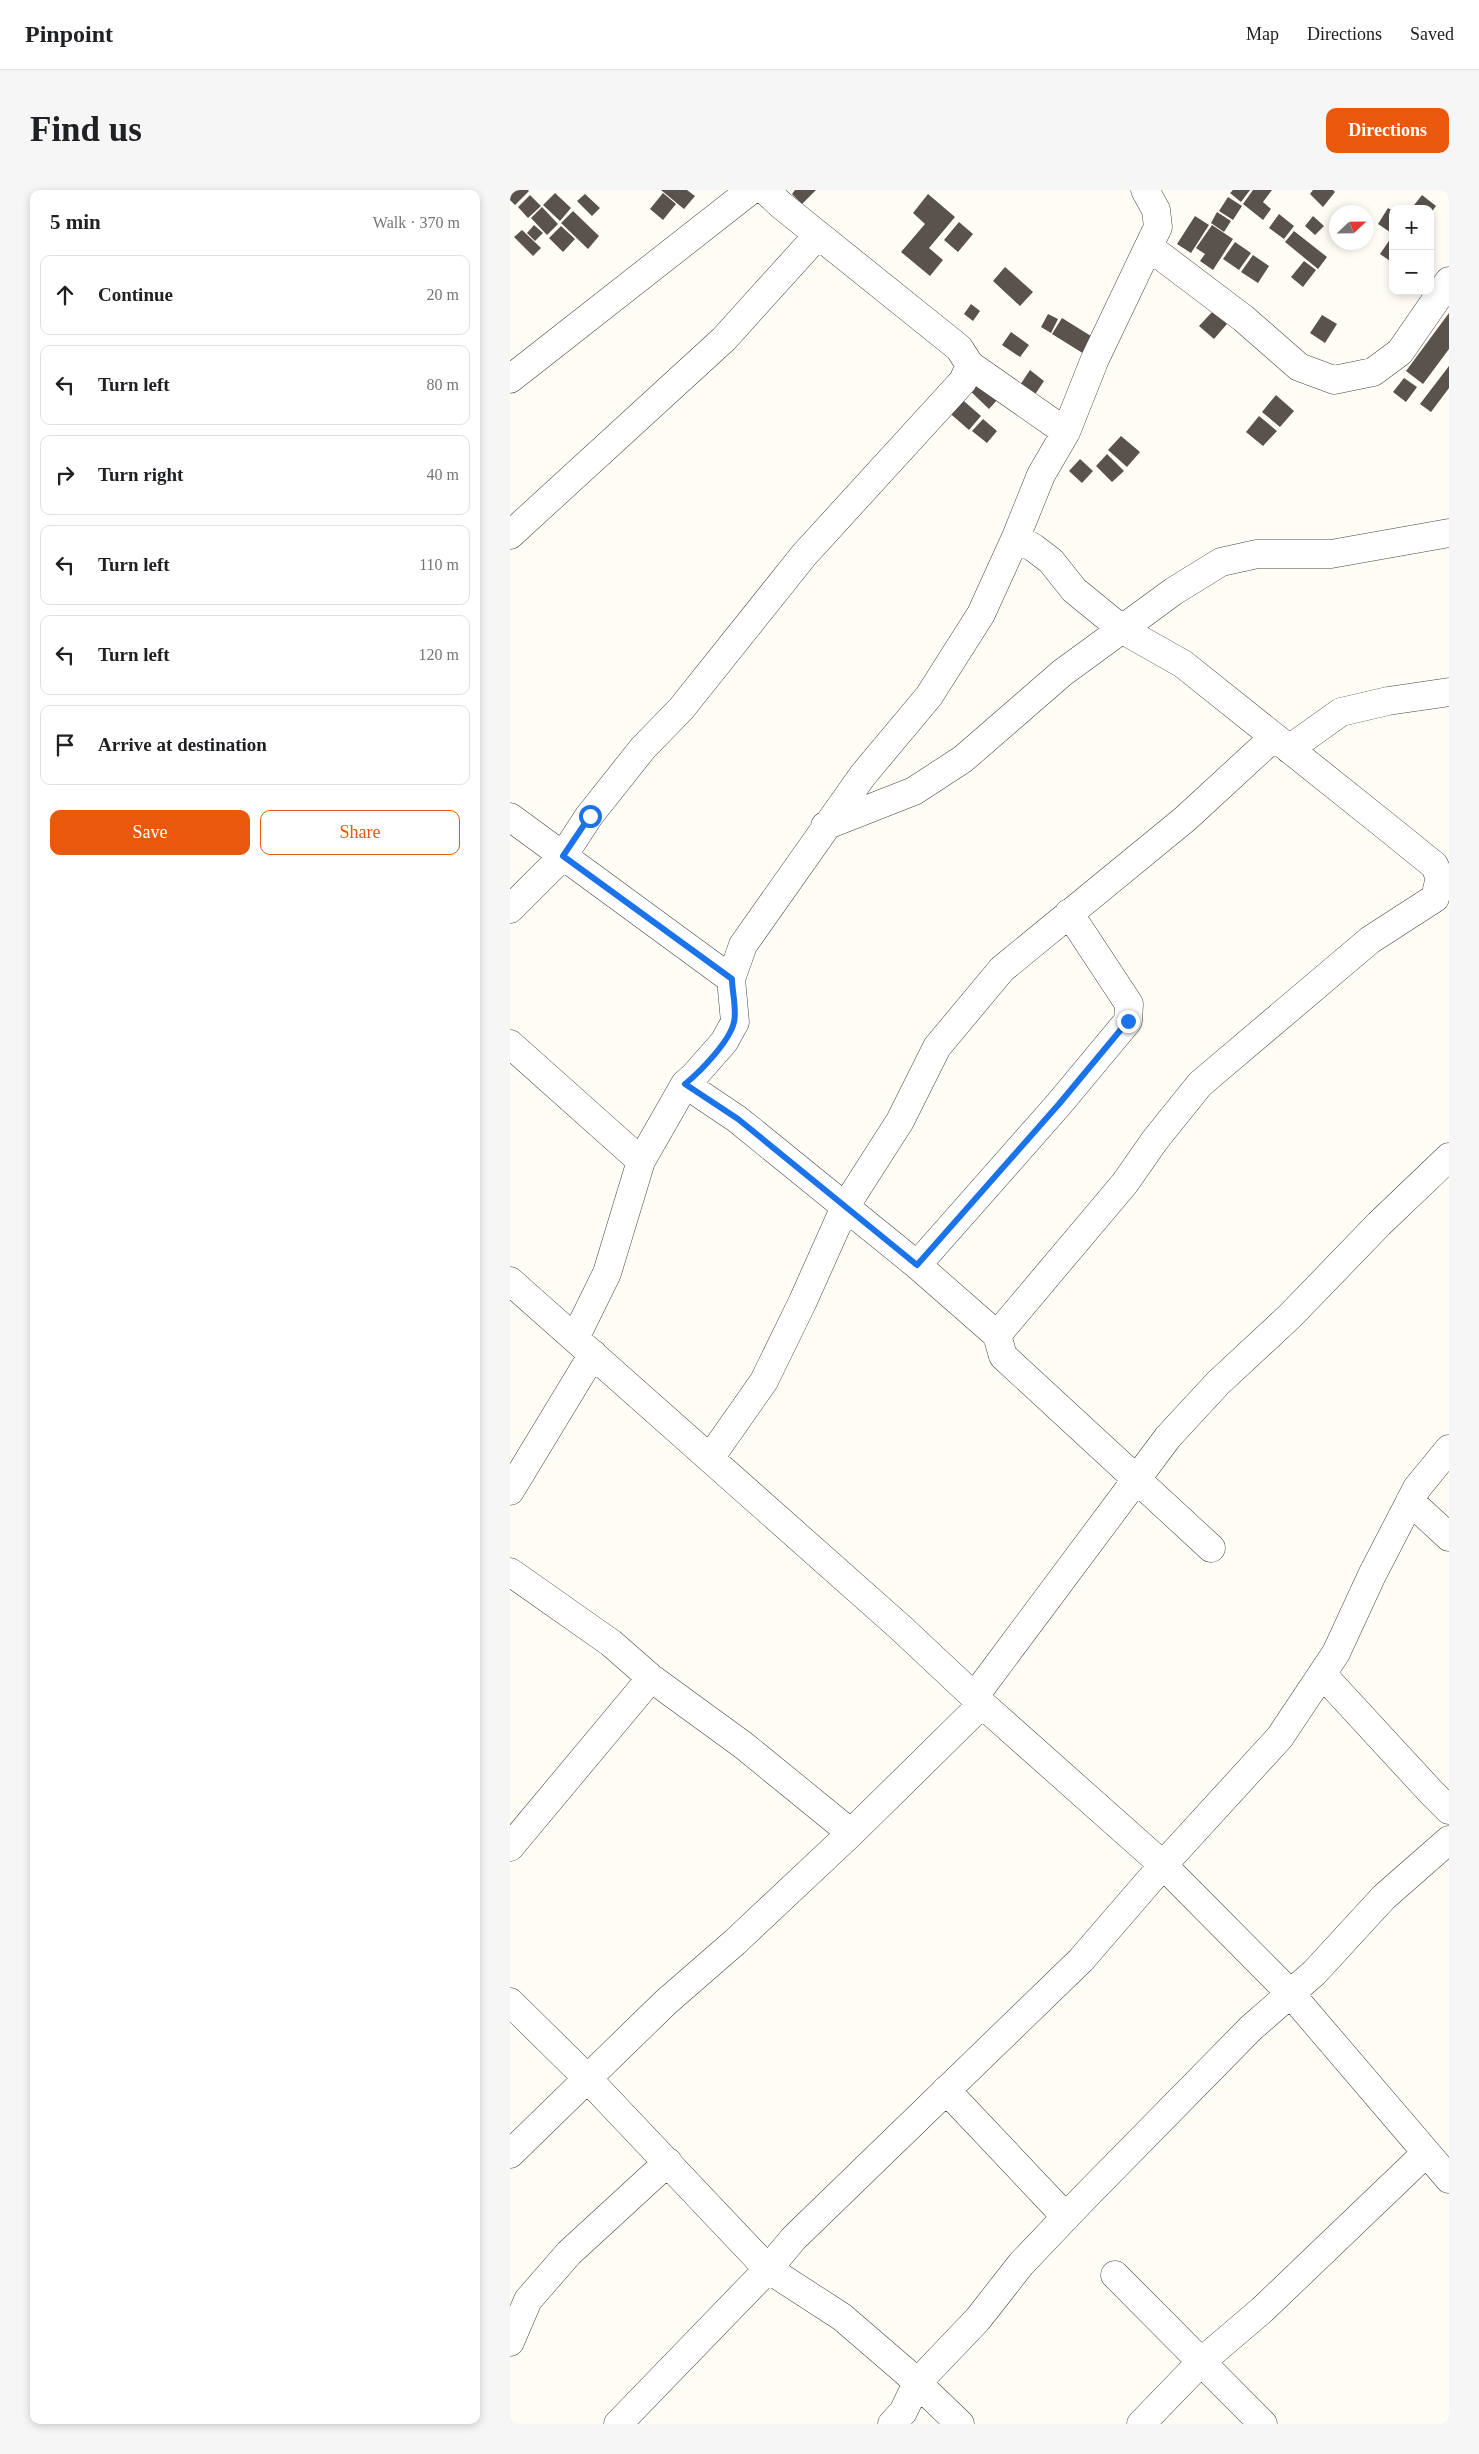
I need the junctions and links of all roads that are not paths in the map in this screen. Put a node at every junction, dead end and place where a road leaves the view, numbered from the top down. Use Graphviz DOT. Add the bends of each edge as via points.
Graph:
graph roads {
  1 [pos="752,190"];
  2 [pos="765,190"];
  3 [pos="1145,190"];
  4 [pos="818,235"];
  5 [pos="1149,247"];
  6 [pos="1449,281"];
  7 [pos="970,365"];
  8 [pos="510,379"];
  9 [pos="1066,432"];
  10 [pos="1449,532"];
  11 [pos="510,535"];
  12 [pos="1016,537"];
  13 [pos="1123,630"];
  14 [pos="1449,692"];
  15 [pos="1281,743"];
  16 [pos="510,817"];
  17 [pos="825,826"];
  18 [pos="563,856"];
  19 [pos="1445,878"];
  20 [pos="510,909"];
  21 [pos="1069,913"];
  22 [pos="732,979"];
  23 [pos="510,1044"];
  24 [pos="685,1084"];
  25 [pos="1449,1157"];
  26 [pos="641,1161"];
  27 [pos="845,1207"];
  28 [pos="917,1265"];
  29 [pos="510,1281"];
  30 [pos="997,1335"];
  31 [pos="584,1346"];
  32 [pos="1449,1449"];
  33 [pos="710,1458"];
  34 [pos="1136,1478"];
  35 [pos="510,1491"];
  36 [pos="1410,1502"];
  37 [pos="1449,1537"];
  38 [pos="1212,1548"];
  39 [pos="510,1572"];
  40 [pos="1323,1675"];
  41 [pos="651,1678"];
  42 [pos="978,1700"];
  43 [pos="1449,1810"];
  44 [pos="851,1833"];
  45 [pos="1449,1840"];
  46 [pos="510,1847"];
  47 [pos="1163,1866"];
  48 [pos="1290,1994"];
  49 [pos="510,2002"];
  50 [pos="587,2078"];
  51 [pos="946,2090"];
  52 [pos="1426,2153"];
  53 [pos="510,2154"];
  54 [pos="668,2162"];
  55 [pos="1449,2179"];
  56 [pos="1066,2217"];
  57 [pos="768,2268"];
  58 [pos="1115,2275"];
  59 [pos="510,2342"];
  60 [pos="1201,2362"];
  61 [pos="918,2384"];
  62 [pos="618,2424"];
  63 [pos="892,2424"];
  64 [pos="960,2424"];
  65 [pos="1141,2424"];
  66 [pos="1263,2424"];
  1 -- 8 [label="street"];
  2 -- 4 [label="street"];
  3 -- 5 [label="street" via="1156,210 1158,227"];
  4 -- 7 [label="street" via="959,348"];
  4 -- 11 [label="street" via="724,339"];
  5 -- 6 [label="street" via="1243,318 1299,367 1334,380 1373,372 1400,352"];
  5 -- 9 [label="street" via="1095,359"];
  7 -- 9 [label="street"];
  7 -- 18 [label="street" via="963,381 804,555 682,709 643,748"];
  9 -- 12 [label="street" via="1041,475"];
  10 -- 13 [label="street" via="1331,554 1256,554 1221,562 1174,590"];
  12 -- 13 [label="street" via="1051,561 1074,590"];
  12 -- 17 [label="street" via="981,614 929,696"];
  13 -- 15 [label="street" via="1183,664"];
  13 -- 17 [label="street" via="1062,673 955,765 914,791"];
  14 -- 15 [label="street" via="1341,712"];
  15 -- 19 [label="street" via="1434,865"];
  15 -- 21 [label="street"];
  16 -- 18 [label="street"];
  17 -- 22 [label="street" via="744,945"];
  18 -- 20 [label="street"];
  18 -- 22 [label="street"];
  19 -- 30 [label="street" via="1435,898 1370,940 1200,1084 1125,1183"];
  21 -- 27 [label="street" via="1002,968 937,1047 900,1121"];
  21 -- 28 [label="street" via="1129,1004 1128,1021"];
  22 -- 24 [label="street" via="734,1022 724,1042"];
  23 -- 26 [label="street"];
  24 -- 26 [label="street"];
  24 -- 27 [label="street" via="738,1119"];
  25 -- 34 [label="street" via="1218,1383 1168,1437"];
  26 -- 31 [label="street"];
  27 -- 28 [label="street"];
  27 -- 33 [label="street" via="764,1381"];
  28 -- 30 [label="street"];
  29 -- 31 [label="street"];
  30 -- 34 [label="street" via="1003,1356"];
  31 -- 33 [label="street"];
  31 -- 35 [label="street"];
  32 -- 36 [label="street"];
  33 -- 42 [label="street"];
  34 -- 38 [label="street"];
  34 -- 42 [label="street"];
  36 -- 37 [label="street"];
  36 -- 40 [label="street"];
  39 -- 41 [label="street" via="611,1643"];
  40 -- 43 [label="street"];
  40 -- 47 [label="street" via="1280,1737"];
  41 -- 44 [label="street" via="743,1745"];
  41 -- 46 [label="street"];
  42 -- 44 [label="street"];
  42 -- 47 [label="street"];
  44 -- 50 [label="street"];
  45 -- 48 [label="street" via="1384,1897 1314,1973"];
  47 -- 48 [label="street"];
  47 -- 51 [label="street" via="1081,1960"];
  48 -- 52 [label="street"];
  48 -- 56 [label="street" via="1251,2028"];
  49 -- 50 [label="street"];
  50 -- 53 [label="street"];
  50 -- 54 [label="street"];
  51 -- 56 [label="street"];
  51 -- 57 [label="street" via="794,2238"];
  52 -- 55 [label="street"];
  52 -- 60 [label="street" via="1262,2310"];
  54 -- 57 [label="street"];
  54 -- 59 [label="street" via="569,2253 528,2300"];
  56 -- 61 [label="street" via="1021,2264 978,2319"];
  57 -- 61 [label="street" via="842,2317"];
  57 -- 62 [label="street"];
  58 -- 60 [label="street"];
  60 -- 65 [label="street"];
  60 -- 66 [label="street"];
  61 -- 63 [label="street" via="903,2412"];
  61 -- 64 [label="street"];
}
